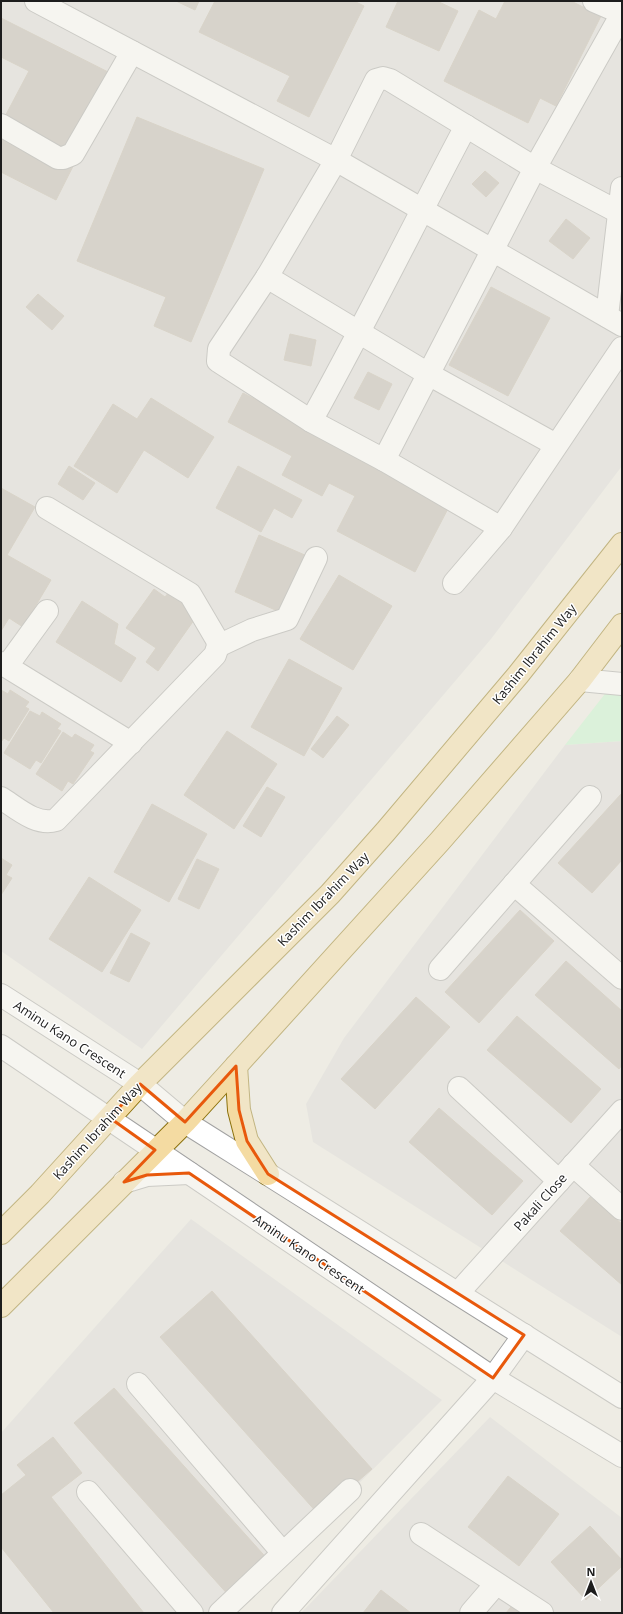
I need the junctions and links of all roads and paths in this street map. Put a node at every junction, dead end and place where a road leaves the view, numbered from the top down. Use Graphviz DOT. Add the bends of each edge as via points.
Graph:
graph roads {
  1 [pos="36,1"];
  2 [pos="594,1"];
  3 [pos="132,52"];
  4 [pos="1,125"];
  5 [pos="466,126"];
  6 [pos="336,160"];
  7 [pos="535,168"];
  8 [pos="622,188"];
  9 [pos="422,210"];
  10 [pos="621,213"];
  11 [pos="494,251"];
  12 [pos="266,277"];
  13 [pos="615,320"];
  14 [pos="360,333"];
  15 [pos="622,348"];
  16 [pos="430,375"];
  17 [pos="311,421"];
  18 [pos="556,445"];
  19 [pos="384,460"];
  20 [pos="47,508"];
  21 [pos="501,528"];
  22 [pos="622,544"];
  23 [pos="316,558"];
  24 [pos="454,583"];
  25 [pos="47,611"];
  26 [pos="622,625"];
  27 [pos="218,646"];
  28 [pos="4,664"];
  29 [pos="580,680"];
  30 [pos="622,684"];
  31 [pos="131,742"];
  32 [pos="590,797"];
  33 [pos="1,798"];
  34 [pos="514,884"];
  35 [pos="440,969"];
  36 [pos="622,978"];
  37 [pos="1,994"];
  38 [pos="1,1046"];
  39 [pos="236,1066"];
  40 [pos="140,1084"];
  41 [pos="459,1088"];
  42 [pos="622,1111"];
  43 [pos="110,1118"];
  44 [pos="185,1122"];
  45 [pos="155,1150"];
  46 [pos="190,1173"];
  47 [pos="566,1173"];
  48 [pos="268,1174"];
  49 [pos="124,1182"];
  50 [pos="622,1209"];
  51 [pos="1,1233"];
  52 [pos="458,1293"];
  53 [pos="1,1306"];
  54 [pos="524,1335"];
  55 [pos="493,1378"];
  56 [pos="138,1384"];
  57 [pos="622,1397"];
  58 [pos="622,1456"];
  59 [pos="350,1490"];
  60 [pos="88,1492"];
  61 [pos="421,1534"];
  62 [pos="283,1553"];
  63 [pos="496,1584"];
  64 [pos="192,1613"];
  65 [pos="220,1613"];
  66 [pos="283,1613"];
  67 [pos="471,1613"];
  68 [pos="542,1613"];
  1 -- 3 [label="street"];
  2 -- 7 [label="street" via="617,11 619,19"];
  3 -- 4 [label="street" via="73,154 58,158"];
  3 -- 6 [label="street"];
  5 -- 6 [label="street" via="390,80 378,79"];
  5 -- 7 [label="street"];
  5 -- 9 [label="street"];
  6 -- 9 [label="street"];
  6 -- 12 [label="street"];
  7 -- 10 [label="street"];
  7 -- 11 [label="street"];
  8 -- 10 [label="street"];
  9 -- 11 [label="street"];
  9 -- 14 [label="street"];
  10 -- 13 [label="street"];
  11 -- 13 [label="street"];
  11 -- 16 [label="street"];
  12 -- 14 [label="street"];
  12 -- 17 [label="street" via="219,349 218,361"];
  14 -- 16 [label="street"];
  14 -- 17 [label="street"];
  15 -- 18 [label="street"];
  16 -- 18 [label="street"];
  16 -- 19 [label="street"];
  17 -- 19 [label="street"];
  18 -- 21 [label="street"];
  19 -- 21 [label="street"];
  20 -- 27 [label="street" via="190,594"];
  21 -- 24 [label="street"];
  22 -- 40 [label="main road, Kashim Ibrahim Way" via="518,675 330,894"];
  23 -- 27 [label="street" via="287,619 252,630"];
  25 -- 28 [label="street"];
  26 -- 29 [label="main road"];
  27 -- 31 [label="street" via="215,655"];
  28 -- 31 [label="street"];
  29 -- 30 [label="street"];
  29 -- 39 [label="main road" via="440,841"];
  31 -- 33 [label="street" via="56,820 38,821"];
  32 -- 34 [label="street"];
  34 -- 35 [label="street"];
  34 -- 36 [label="street"];
  37 -- 40 [label="street, Aminu Kano Crescent"];
  38 -- 43 [label="street, Aminu Kano Crescent"];
  39 -- 44 [label="main road"];
  39 -- 48 [label="main road" via="239,1110 247,1141"];
  40 -- 43 [label="main road, Kashim Ibrahim Way"];
  40 -- 44 [label="street, Aminu Kano Crescent"];
  41 -- 47 [label="street"];
  42 -- 47 [label="street, Pakali Close"];
  43 -- 45 [label="street, Aminu Kano Crescent"];
  43 -- 51 [label="main road, Kashim Ibrahim Way"];
  44 -- 45 [label="main road"];
  44 -- 48 [label="street, Aminu Kano Crescent"];
  45 -- 46 [label="street, Aminu Kano Crescent"];
  45 -- 49 [label="main road"];
  46 -- 49 [label="street" via="148,1175"];
  46 -- 55 [label="street, Aminu Kano Crescent"];
  47 -- 50 [label="street"];
  47 -- 52 [label="street, Pakali Close"];
  48 -- 52 [label="street, Aminu Kano Crescent"];
  49 -- 53 [label="main road"];
  52 -- 54 [label="street, Aminu Kano Crescent"];
  54 -- 55 [label="street"];
  54 -- 57 [label="street, Aminu Kano Crescent"];
  55 -- 58 [label="street, Aminu Kano Crescent"];
  55 -- 66 [label="street"];
  56 -- 62 [label="street"];
  59 -- 62 [label="street"];
  60 -- 64 [label="street"];
  61 -- 63 [label="street"];
  62 -- 65 [label="street"];
  63 -- 67 [label="street"];
  63 -- 68 [label="street"];
}
